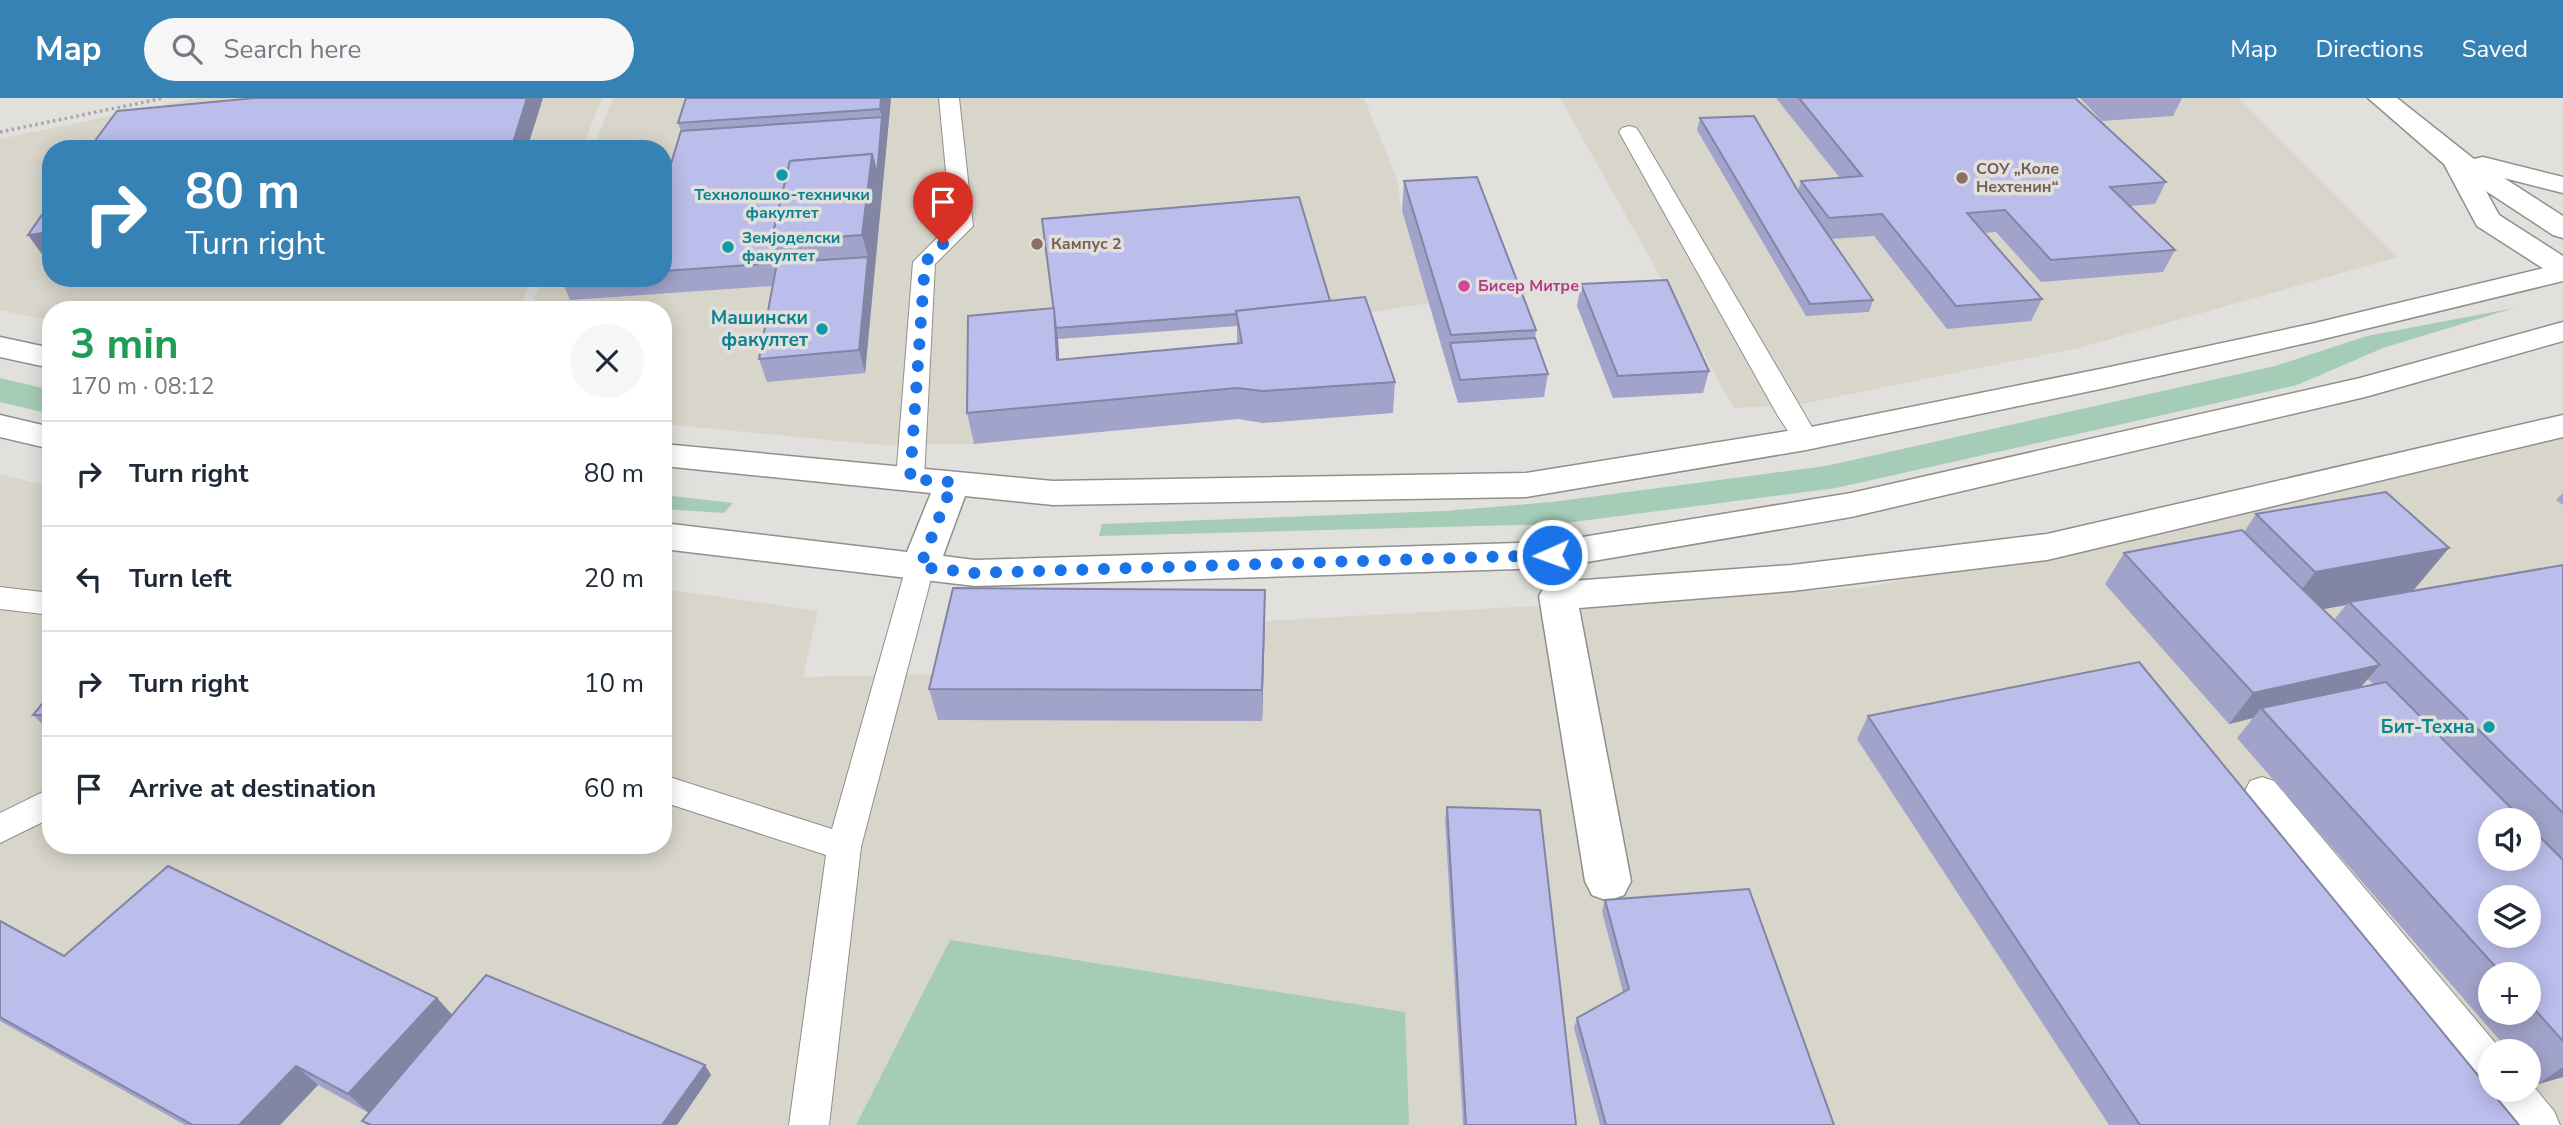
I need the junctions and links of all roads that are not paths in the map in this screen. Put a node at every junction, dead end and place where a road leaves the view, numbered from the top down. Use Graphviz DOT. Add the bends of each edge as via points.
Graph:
graph roads {
  1 [pos="949,98"];
  2 [pos="2381,98"];
  3 [pos="1629,132"];
  4 [pos="2455,159"];
  5 [pos="2563,185"];
  6 [pos="2563,229"];
  7 [pos="2559,268"];
  8 [pos="2563,331"];
  9 [pos="0,347"];
  10 [pos="42,356"];
  11 [pos="0,426"];
  12 [pos="2563,426"];
  13 [pos="42,436"];
  14 [pos="1806,439"];
  15 [pos="672,456"];
  16 [pos="910,479"];
  17 [pos="953,482"];
  18 [pos="672,537"];
  19 [pos="920,567"];
  20 [pos="0,598"];
  21 [pos="42,603"];
  22 [pos="672,791"];
  23 [pos="2262,791"];
  24 [pos="42,807"];
  25 [pos="0,829"];
  26 [pos="844,847"];
  27 [pos="1608,881"];
  28 [pos="2478,1051"];
  29 [pos="2521,1102"];
  30 [pos="809,1125"];
  31 [pos="2540,1125"];
  1 -- 16 [label="lane" via="962,226 925,262"];
  2 -- 4 [label="main road"];
  3 -- 14 [label="lane"];
  4 -- 5 [label="main road"];
  4 -- 6 [label="main road"];
  4 -- 7 [label="main road" via="2487,219"];
  7 -- 14 [label="main road" via="2259,344"];
  8 -- 19 [label="main road" via="2365,387 1851,505 1552,555 975,573"];
  9 -- 10 [label="main road"];
  11 -- 13 [label="main road"];
  12 -- 27 [label="main road" via="2047,547 1792,578 1558,596"];
  14 -- 17 [label="main road" via="1526,485 1053,494"];
  15 -- 16 [label="main road"];
  16 -- 17 [label="main road"];
  17 -- 19 [label="main road"];
  18 -- 19 [label="main road"];
  19 -- 26 [label="lane"];
  20 -- 21 [label="lane"];
  22 -- 26 [label="lane"];
  23 -- 28 [label="lane"];
  24 -- 25 [label="lane"];
  26 -- 30 [label="lane"];
  29 -- 31 [label="lane"];
}
